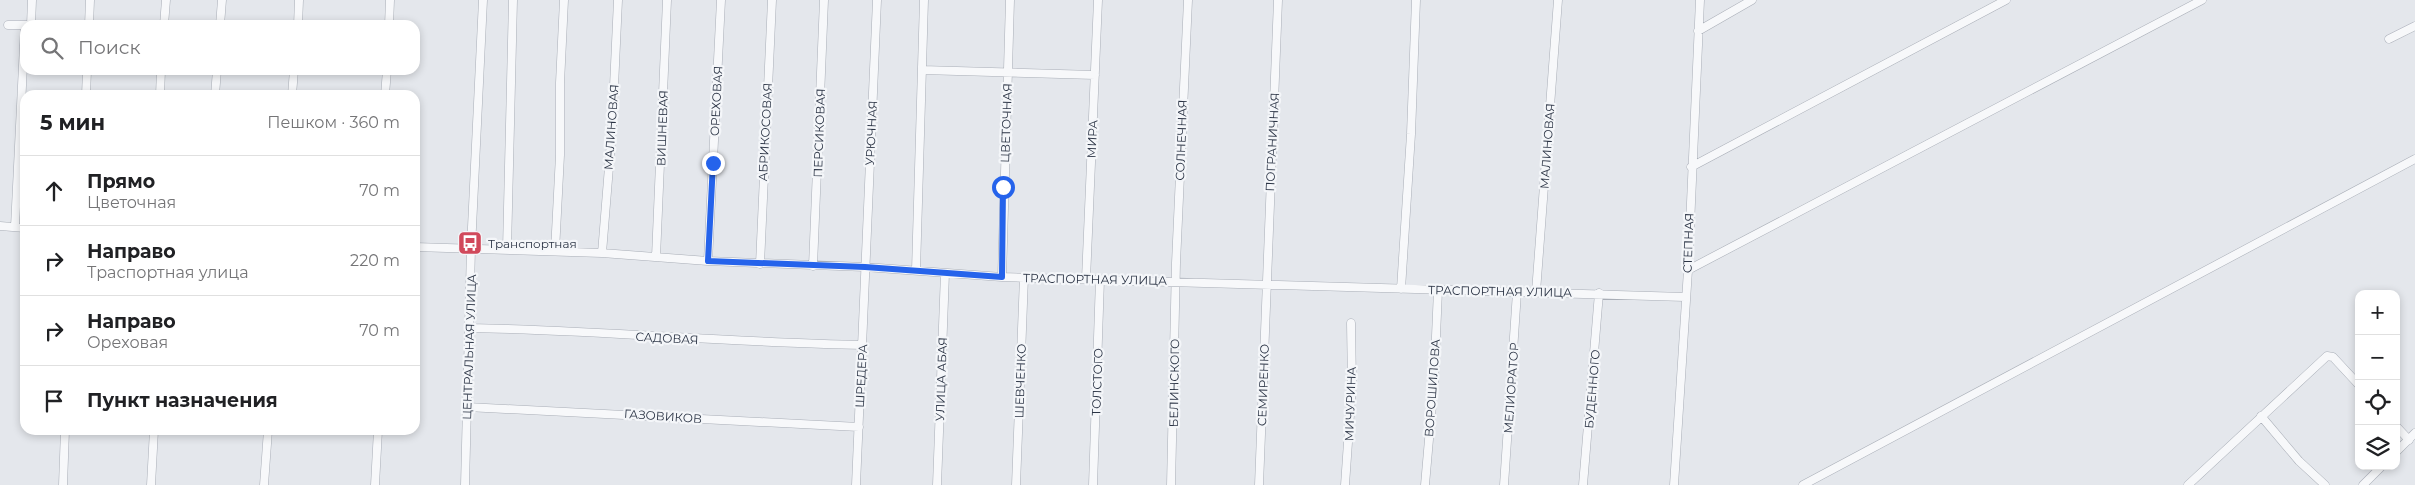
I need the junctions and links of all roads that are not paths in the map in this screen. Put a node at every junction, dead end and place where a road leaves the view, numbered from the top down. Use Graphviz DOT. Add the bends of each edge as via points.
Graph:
graph roads {
  1 [pos="32,0"];
  2 [pos="90,0"];
  3 [pos="166,0"];
  4 [pos="222,0"];
  5 [pos="299,0"];
  6 [pos="390,0"];
  7 [pos="483,0"];
  8 [pos="513,0"];
  9 [pos="564,0"];
  10 [pos="618,0"];
  11 [pos="667,0"];
  12 [pos="721,0"];
  13 [pos="772,0"];
  14 [pos="824,0"];
  15 [pos="877,0"];
  16 [pos="924,0"];
  17 [pos="1010,0"];
  18 [pos="1098,0"];
  19 [pos="1188,0"];
  20 [pos="1278,0"];
  21 [pos="1416,0"];
  22 [pos="1558,0"];
  23 [pos="1700,0"];
  24 [pos="1752,0"];
  25 [pos="2006,0"];
  26 [pos="2202,0"];
  27 [pos="31,20"];
  28 [pos="89,20"];
  29 [pos="164,20"];
  30 [pos="220,20"];
  31 [pos="298,20"];
  32 [pos="389,20"];
  33 [pos="20,25"];
  34 [pos="8,26"];
  35 [pos="2415,26"];
  36 [pos="1698,31"];
  37 [pos="2389,39"];
  38 [pos="922,70"];
  39 [pos="1007,72"];
  40 [pos="1095,74"];
  41 [pos="23,75"];
  42 [pos="87,75"];
  43 [pos="161,75"];
  44 [pos="217,75"];
  45 [pos="294,75"];
  46 [pos="387,75"];
  47 [pos="22,90"];
  48 [pos="86,90"];
  49 [pos="160,90"];
  50 [pos="215,90"];
  51 [pos="292,90"];
  52 [pos="385,90"];
  53 [pos="20,126"];
  54 [pos="2415,159"];
  55 [pos="1691,167"];
  56 [pos="0,226"];
  57 [pos="15,227"];
  58 [pos="20,228"];
  59 [pos="420,247"];
  60 [pos="471,248"];
  61 [pos="508,249"];
  62 [pos="555,251"];
  63 [pos="602,253"];
  64 [pos="656,257"];
  65 [pos="708,261"];
  66 [pos="760,264"];
  67 [pos="813,266"];
  68 [pos="865,267"];
  69 [pos="916,270"];
  70 [pos="1688,270"];
  71 [pos="945,273"];
  72 [pos="1002,277"];
  73 [pos="1024,277"];
  74 [pos="1086,279"];
  75 [pos="1100,279"];
  76 [pos="1176,281"];
  77 [pos="1266,284"];
  78 [pos="1401,289"];
  79 [pos="1438,290"];
  80 [pos="1517,292"];
  81 [pos="1536,292"];
  82 [pos="1599,293"];
  83 [pos="1685,297"];
  84 [pos="1352,323"];
  85 [pos="471,328"];
  86 [pos="863,344"];
  87 [pos="2355,381"];
  88 [pos="467,407"];
  89 [pos="2261,416"];
  90 [pos="859,426"];
  91 [pos="2400,430"];
  92 [pos="2415,433"];
  93 [pos="66,435"];
  94 [pos="154,435"];
  95 [pos="268,435"];
  96 [pos="378,435"];
  97 [pos="2409,440"];
  98 [pos="2400,448"];
  99 [pos="2378,470"];
  100 [pos="63,485"];
  101 [pos="151,485"];
  102 [pos="264,485"];
  103 [pos="375,485"];
  104 [pos="464,485"];
  105 [pos="856,485"];
  106 [pos="937,485"];
  107 [pos="1016,485"];
  108 [pos="1093,485"];
  109 [pos="1171,485"];
  110 [pos="1259,485"];
  111 [pos="1345,485"];
  112 [pos="1425,485"];
  113 [pos="1504,485"];
  114 [pos="1583,485"];
  115 [pos="1674,485"];
  116 [pos="1803,485"];
  117 [pos="2188,485"];
  118 [pos="2325,485"];
  119 [pos="2363,485"];
  1 -- 27 [label="street"];
  2 -- 28 [label="street"];
  3 -- 29 [label="street"];
  4 -- 30 [label="street"];
  5 -- 31 [label="street"];
  6 -- 32 [label="street"];
  7 -- 60 [label="street, ЦЕНТРАЛЬНАЯ УЛИЦА"];
  8 -- 61 [label="street"];
  9 -- 62 [label="street"];
  10 -- 63 [label="street, МАЛИНОВАЯ"];
  11 -- 64 [label="street, ВИШНЕВАЯ"];
  12 -- 65 [label="street, ОРЕХОВАЯ"];
  13 -- 66 [label="street, АБРИКОСОВАЯ"];
  14 -- 67 [label="street, ПЕРСИКОВАЯ"];
  15 -- 68 [label="street, УРЮЧНАЯ"];
  16 -- 38 [label="street"];
  17 -- 39 [label="street, ЦВЕТОЧНАЯ"];
  18 -- 40 [label="street, МИРА"];
  19 -- 76 [label="street, СОЛНЕЧНАЯ"];
  20 -- 77 [label="street, ПОГРАНИЧНАЯ"];
  21 -- 78 [label="street"];
  22 -- 81 [label="street, МАЛИНОВАЯ"];
  23 -- 36 [label="street, СТЕПНАЯ"];
  24 -- 36 [label="street"];
  25 -- 55 [label="street"];
  26 -- 70 [label="street"];
  33 -- 34 [label="street"];
  35 -- 37 [label="street"];
  36 -- 55 [label="street, СТЕПНАЯ"];
  38 -- 39 [label="street"];
  38 -- 69 [label="street"];
  39 -- 40 [label="street"];
  39 -- 72 [label="street, ЦВЕТОЧНАЯ"];
  40 -- 74 [label="street, МИРА"];
  41 -- 47 [label="street"];
  42 -- 48 [label="street"];
  43 -- 49 [label="street"];
  44 -- 50 [label="street"];
  45 -- 51 [label="street"];
  46 -- 52 [label="street"];
  53 -- 57 [label="street"];
  54 -- 116 [label="street"];
  55 -- 70 [label="street, СТЕПНАЯ"];
  56 -- 57 [label="street"];
  57 -- 58 [label="street"];
  59 -- 60 [label="street, ТРАСПОРТНАЯ УЛИЦА"];
  60 -- 61 [label="street, ТРАСПОРТНАЯ УЛИЦА"];
  60 -- 85 [label="street, ЦЕНТРАЛЬНАЯ УЛИЦА"];
  61 -- 62 [label="street, ТРАСПОРТНАЯ УЛИЦА"];
  62 -- 63 [label="street, ТРАСПОРТНАЯ УЛИЦА"];
  63 -- 64 [label="street, ТРАСПОРТНАЯ УЛИЦА"];
  64 -- 65 [label="street, ТРАСПОРТНАЯ УЛИЦА"];
  65 -- 66 [label="street, ТРАСПОРТНАЯ УЛИЦА"];
  66 -- 67 [label="street, ТРАСПОРТНАЯ УЛИЦА"];
  67 -- 68 [label="street, ТРАСПОРТНАЯ УЛИЦА"];
  68 -- 69 [label="street, ТРАСПОРТНАЯ УЛИЦА"];
  68 -- 86 [label="street, ШРЕДЕРА"];
  69 -- 71 [label="street, ТРАСПОРТНАЯ УЛИЦА"];
  70 -- 83 [label="street, СТЕПНАЯ"];
  71 -- 72 [label="street, ТРАСПОРТНАЯ УЛИЦА"];
  71 -- 106 [label="street, УЛИЦА АБАЯ"];
  72 -- 73 [label="street, ТРАСПОРТНАЯ УЛИЦА"];
  73 -- 74 [label="street, ТРАСПОРТНАЯ УЛИЦА"];
  73 -- 107 [label="street, ШЕВЧЕНКО"];
  74 -- 75 [label="street, ТРАСПОРТНАЯ УЛИЦА"];
  75 -- 76 [label="street, ТРАСПОРТНАЯ УЛИЦА"];
  75 -- 108 [label="street, ТОЛСТОГО"];
  76 -- 77 [label="street, ТРАСПОРТНАЯ УЛИЦА"];
  76 -- 109 [label="street, БЕЛИНСКОГО"];
  77 -- 78 [label="street, ТРАСПОРТНАЯ УЛИЦА"];
  77 -- 110 [label="street, СЕМИРЕНКО"];
  78 -- 79 [label="street, ТРАСПОРТНАЯ УЛИЦА"];
  79 -- 80 [label="street, ТРАСПОРТНАЯ УЛИЦА"];
  79 -- 112 [label="street, ВОРОШИЛОВА"];
  80 -- 81 [label="street, ТРАСПОРТНАЯ УЛИЦА"];
  80 -- 113 [label="street, МЕЛИОРАТОР"];
  81 -- 82 [label="street, ТРАСПОРТНАЯ УЛИЦА"];
  82 -- 83 [label="street, ТРАСПОРТНАЯ УЛИЦА"];
  82 -- 114 [label="street, БУДЕННОГО"];
  83 -- 115 [label="street, СТЕПНАЯ"];
  84 -- 111 [label="street, МИЧУРИНА" via="1352,385"];
  85 -- 86 [label="street, САДОВАЯ"];
  85 -- 88 [label="street, ЦЕНТРАЛЬНАЯ УЛИЦА"];
  86 -- 90 [label="street, ШРЕДЕРА"];
  87 -- 89 [label="street" via="2333,357 2327,356"];
  88 -- 90 [label="street, ГАЗОВИКОВ"];
  88 -- 104 [label="street, ЦЕНТРАЛЬНАЯ УЛИЦА"];
  89 -- 117 [label="street"];
  89 -- 118 [label="street" via="2299,461"];
  90 -- 105 [label="street, ШРЕДЕРА"];
  91 -- 97 [label="street"];
  92 -- 97 [label="street"];
  93 -- 100 [label="street"];
  94 -- 101 [label="street"];
  95 -- 102 [label="street"];
  96 -- 103 [label="street"];
  97 -- 98 [label="street"];
  99 -- 119 [label="street"];
}
